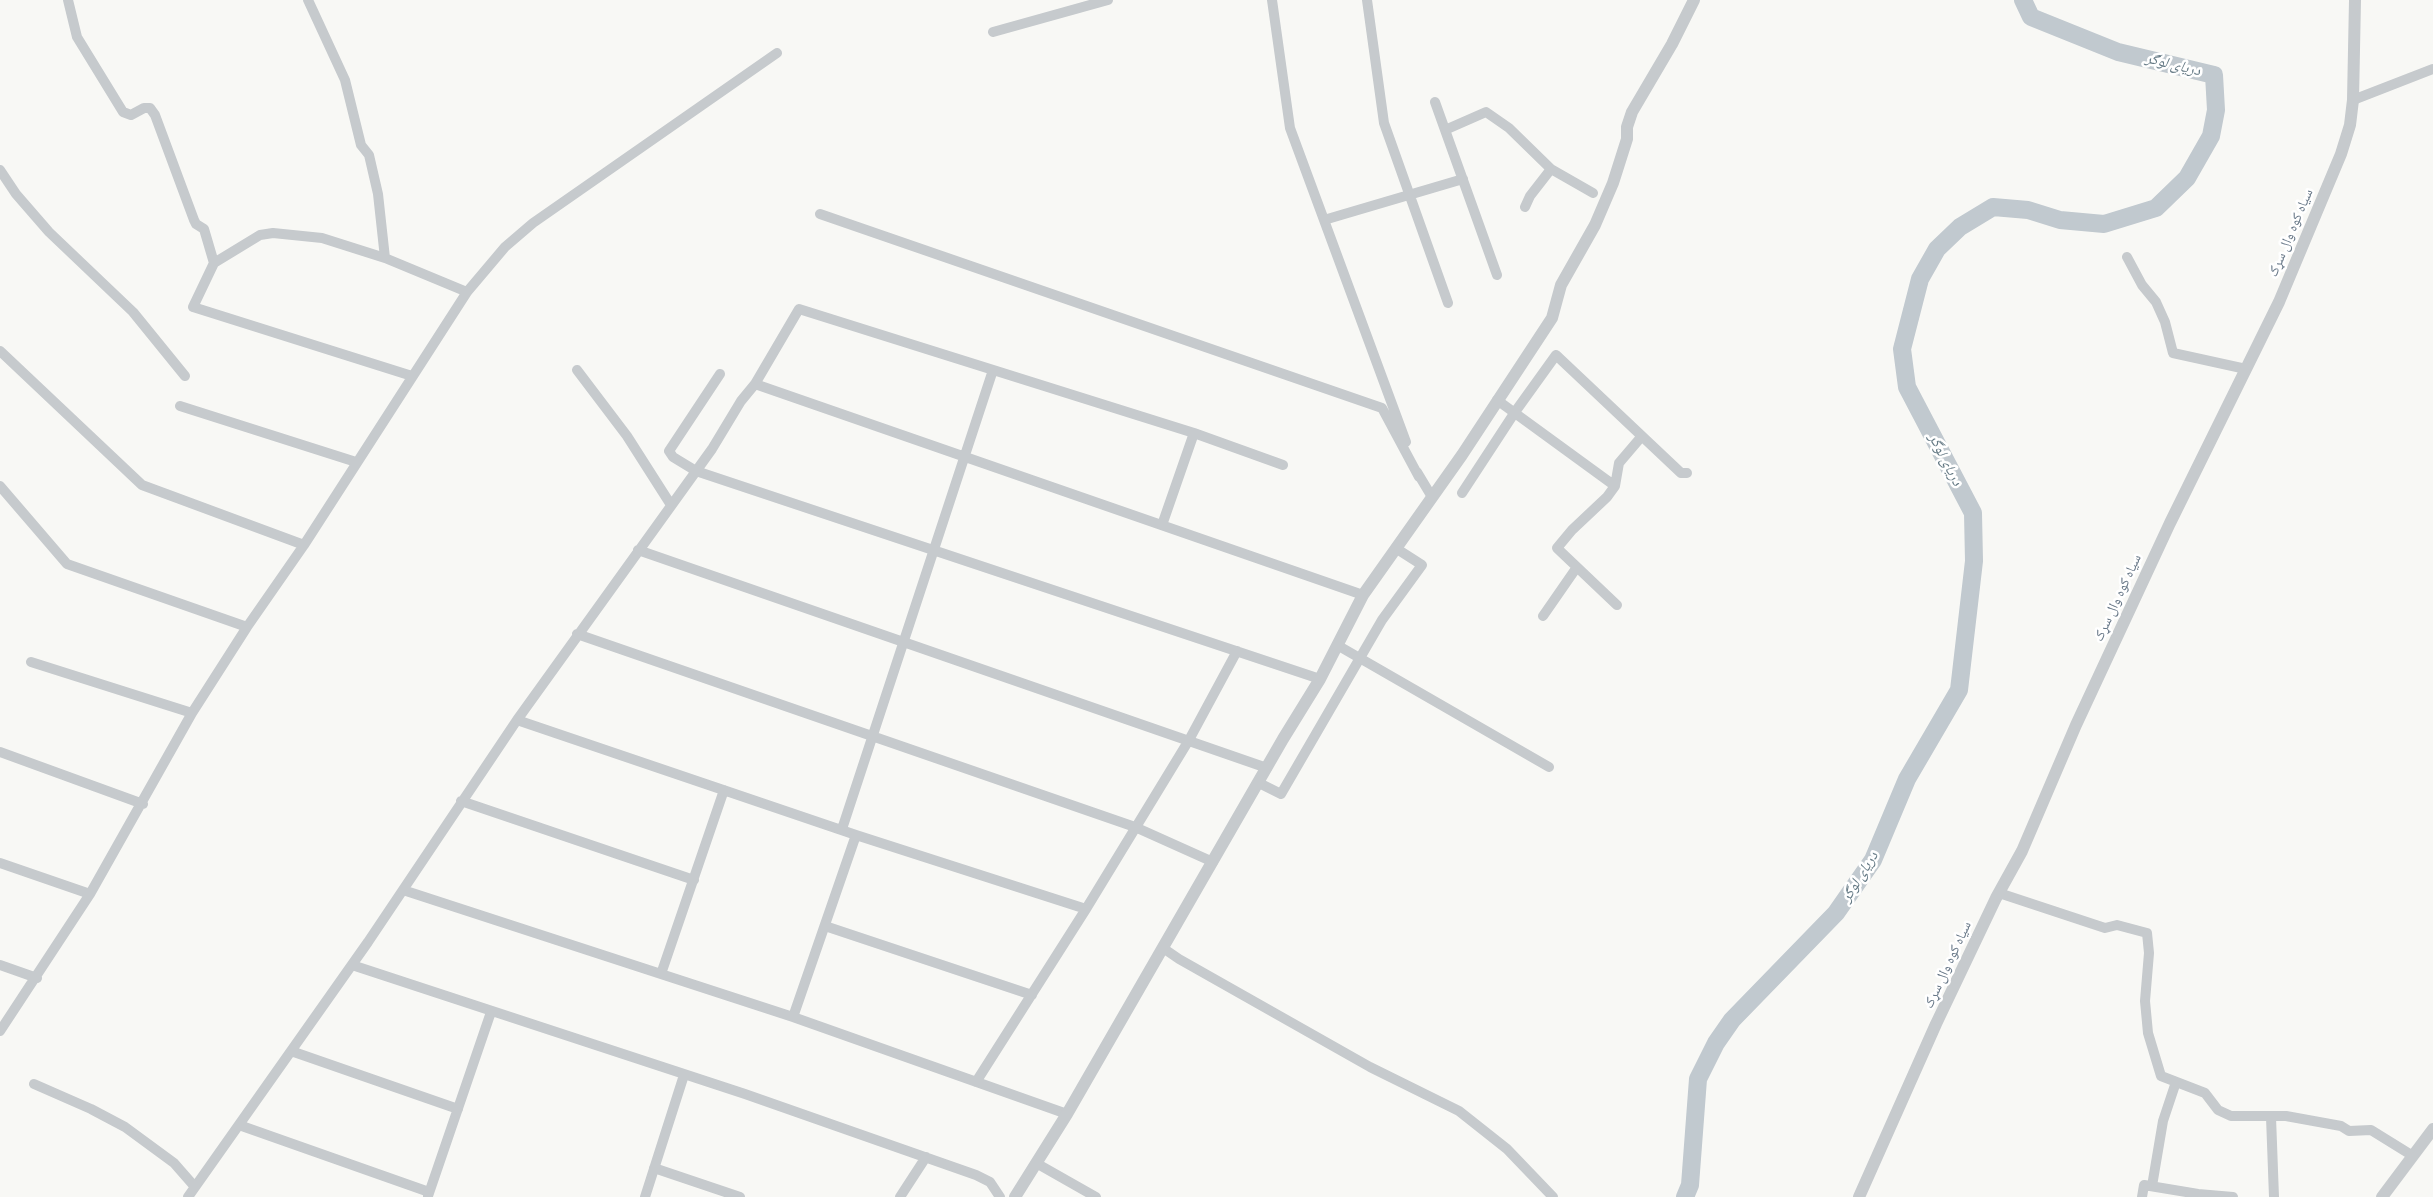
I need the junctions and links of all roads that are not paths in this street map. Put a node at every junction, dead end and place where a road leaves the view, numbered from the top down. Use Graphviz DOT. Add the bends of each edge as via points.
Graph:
graph roads {
  1 [pos="68,0"];
  2 [pos="308,0"];
  3 [pos="1108,0"];
  4 [pos="1272,0"];
  5 [pos="1367,0"];
  6 [pos="1694,0"];
  7 [pos="2356,0"];
  8 [pos="993,32"];
  9 [pos="777,53"];
  10 [pos="2433,69"];
  11 [pos="2353,100"];
  12 [pos="1435,102"];
  13 [pos="1446,130"];
  14 [pos="1551,169"];
  15 [pos="0,170"];
  16 [pos="1463,179"];
  17 [pos="1592,192"];
  18 [pos="1409,195"];
  19 [pos="1525,207"];
  20 [pos="820,214"];
  21 [pos="1324,220"];
  22 [pos="2128,257"];
  23 [pos="385,258"];
  24 [pos="214,263"];
  25 [pos="1497,274"];
  26 [pos="467,292"];
  27 [pos="1448,303"];
  28 [pos="0,351"];
  29 [pos="2246,369"];
  30 [pos="577,370"];
  31 [pos="993,370"];
  32 [pos="720,374"];
  33 [pos="185,376"];
  34 [pos="412,376"];
  35 [pos="755,384"];
  36 [pos="1497,400"];
  37 [pos="180,406"];
  38 [pos="1515,412"];
  39 [pos="1194,433"];
  40 [pos="1642,436"];
  41 [pos="963,456"];
  42 [pos="356,462"];
  43 [pos="1283,465"];
  44 [pos="696,471"];
  45 [pos="1687,473"];
  46 [pos="1419,477"];
  47 [pos="0,486"];
  48 [pos="1615,486"];
  49 [pos="1462,493"];
  50 [pos="1432,497"];
  51 [pos="671,505"];
  52 [pos="1162,525"];
  53 [pos="304,545"];
  54 [pos="1397,549"];
  55 [pos="638,550"];
  56 [pos="933,550"];
  57 [pos="1577,567"];
  58 [pos="1363,595"];
  59 [pos="1617,605"];
  60 [pos="1544,616"];
  61 [pos="247,627"];
  62 [pos="577,634"];
  63 [pos="904,642"];
  64 [pos="1338,645"];
  65 [pos="1237,651"];
  66 [pos="1360,656"];
  67 [pos="31,662"];
  68 [pos="1320,678"];
  69 [pos="192,713"];
  70 [pos="518,720"];
  71 [pos="872,736"];
  72 [pos="1189,740"];
  73 [pos="0,752"];
  74 [pos="1549,767"];
  75 [pos="1267,768"];
  76 [pos="1259,783"];
  77 [pos="724,790"];
  78 [pos="461,801"];
  79 [pos="143,804"];
  80 [pos="1134,827"];
  81 [pos="842,829"];
  82 [pos="856,835"];
  83 [pos="1212,862"];
  84 [pos="0,863"];
  85 [pos="694,880"];
  86 [pos="403,890"];
  87 [pos="1999,893"];
  88 [pos="90,894"];
  89 [pos="1086,909"];
  90 [pos="825,926"];
  91 [pos="1166,950"];
  92 [pos="0,965"];
  93 [pos="352,965"];
  94 [pos="661,974"];
  95 [pos="37,978"];
  96 [pos="1032,995"];
  97 [pos="491,1012"];
  98 [pos="793,1018"];
  99 [pos="0,1031"];
  100 [pos="291,1051"];
  101 [pos="684,1075"];
  102 [pos="976,1082"];
  103 [pos="2176,1082"];
  104 [pos="34,1084"];
  105 [pos="458,1109"];
  106 [pos="1067,1114"];
  107 [pos="2271,1117"];
  108 [pos="239,1125"];
  109 [pos="2433,1129"];
  110 [pos="2412,1156"];
  111 [pos="926,1157"];
  112 [pos="1039,1165"];
  113 [pos="654,1168"];
  114 [pos="2152,1186"];
  115 [pos="195,1187"];
  116 [pos="429,1194"];
  117 [pos="188,1197"];
  118 [pos="645,1197"];
  119 [pos="740,1197"];
  120 [pos="900,1197"];
  121 [pos="1000,1197"];
  122 [pos="1015,1197"];
  123 [pos="1096,1197"];
  124 [pos="1553,1197"];
  125 [pos="1859,1197"];
  126 [pos="2142,1197"];
  127 [pos="2233,1197"];
  128 [pos="2274,1197"];
  129 [pos="2382,1197"];
  1 -- 24 [label="street" via="77,37 123,112 131,115 150,108 155,115 194,220 204,230"];
  2 -- 23 [label="street" via="345,80 361,145 369,156 378,194"];
  3 -- 8 [label="street"];
  4 -- 21 [label="street" via="1290,128"];
  5 -- 18 [label="street" via="1384,124"];
  6 -- 36 [label="street" via="1632,112 1614,183 1595,226 1561,285 1552,318"];
  7 -- 11 [label="street, سیاه کوه وال سړک"];
  9 -- 26 [label="street" via="533,223 505,247"];
  10 -- 11 [label="street"];
  11 -- 29 [label="street, سیاه کوه وال سړک" via="2341,154 2279,302"];
  12 -- 13 [label="street"];
  13 -- 14 [label="street" via="1486,112 1509,128"];
  13 -- 16 [label="street"];
  14 -- 17 [label="street"];
  14 -- 19 [label="street"];
  15 -- 33 [label="street" via="49,232 133,312"];
  16 -- 18 [label="street"];
  16 -- 25 [label="street"];
  18 -- 21 [label="street"];
  18 -- 27 [label="street"];
  20 -- 46 [label="street" via="1382,408"];
  21 -- 46 [label="street"];
  22 -- 29 [label="street" via="2166,322 2173,353"];
  23 -- 24 [label="street" via="322,238 273,233 260,235"];
  23 -- 26 [label="street"];
  24 -- 34 [label="street" via="193,307"];
  26 -- 34 [label="street"];
  28 -- 53 [label="street" via="142,485"];
  29 -- 87 [label="street, سیاه کوه وال سړک" via="2170,523 2076,725 2022,851"];
  30 -- 51 [label="street" via="627,436"];
  31 -- 35 [label="street" via="799,309"];
  31 -- 39 [label="street"];
  31 -- 41 [label="street"];
  32 -- 44 [label="street" via="669,451"];
  34 -- 42 [label="street"];
  35 -- 41 [label="street"];
  35 -- 44 [label="street"];
  36 -- 38 [label="street"];
  36 -- 50 [label="street"];
  37 -- 42 [label="street"];
  38 -- 40 [label="street" via="1556,355"];
  38 -- 48 [label="street"];
  38 -- 49 [label="street"];
  39 -- 43 [label="street"];
  39 -- 52 [label="street"];
  40 -- 45 [label="street" via="1681,473"];
  40 -- 48 [label="street" via="1619,463"];
  41 -- 52 [label="street"];
  41 -- 56 [label="street"];
  42 -- 53 [label="street"];
  44 -- 51 [label="street"];
  44 -- 56 [label="street"];
  46 -- 50 [label="street"];
  47 -- 61 [label="street" via="67,564"];
  48 -- 57 [label="street" via="1557,548"];
  50 -- 54 [label="street"];
  51 -- 55 [label="street"];
  52 -- 58 [label="street"];
  53 -- 61 [label="street"];
  54 -- 58 [label="street"];
  54 -- 66 [label="street" via="1422,566"];
  55 -- 62 [label="street"];
  55 -- 63 [label="street"];
  56 -- 63 [label="street"];
  56 -- 65 [label="street"];
  57 -- 59 [label="street"];
  57 -- 60 [label="street"];
  58 -- 64 [label="street"];
  61 -- 69 [label="street"];
  62 -- 70 [label="street"];
  62 -- 71 [label="street"];
  63 -- 71 [label="street"];
  63 -- 72 [label="street"];
  64 -- 66 [label="street"];
  64 -- 68 [label="street"];
  65 -- 68 [label="street"];
  65 -- 72 [label="street"];
  66 -- 74 [label="street"];
  66 -- 76 [label="street" via="1281,794"];
  67 -- 69 [label="street"];
  68 -- 75 [label="street"];
  69 -- 79 [label="street"];
  70 -- 77 [label="street"];
  70 -- 78 [label="street"];
  71 -- 80 [label="street"];
  71 -- 81 [label="street"];
  72 -- 75 [label="street"];
  72 -- 80 [label="street"];
  73 -- 79 [label="street"];
  75 -- 76 [label="street"];
  76 -- 83 [label="street"];
  77 -- 81 [label="street"];
  77 -- 85 [label="street"];
  78 -- 85 [label="street"];
  78 -- 86 [label="street"];
  79 -- 88 [label="street"];
  80 -- 83 [label="street"];
  80 -- 89 [label="street"];
  81 -- 82 [label="street"];
  82 -- 89 [label="street"];
  82 -- 90 [label="street"];
  83 -- 91 [label="street"];
  84 -- 88 [label="street"];
  85 -- 94 [label="street"];
  86 -- 93 [label="street"];
  86 -- 94 [label="street"];
  87 -- 103 [label="street" via="2105,928 2117,925 2147,933 2149,952 2145,1000 2148,1033 2161,1076"];
  87 -- 125 [label="street, سیاه کوه وال سړک"];
  88 -- 95 [label="street"];
  89 -- 96 [label="street"];
  90 -- 96 [label="street"];
  90 -- 98 [label="street"];
  91 -- 106 [label="street"];
  91 -- 124 [label="street" via="1370,1067 1459,1111 1506,1149"];
  92 -- 95 [label="street"];
  93 -- 97 [label="street"];
  93 -- 100 [label="street"];
  94 -- 98 [label="street"];
  95 -- 99 [label="street"];
  96 -- 102 [label="street"];
  97 -- 101 [label="street"];
  97 -- 105 [label="street"];
  98 -- 102 [label="street"];
  100 -- 105 [label="street"];
  100 -- 108 [label="street"];
  101 -- 111 [label="street"];
  101 -- 113 [label="street"];
  102 -- 106 [label="street"];
  103 -- 107 [label="street" via="2205,1093 2218,1110 2230,1116"];
  103 -- 114 [label="street" via="2163,1121"];
  104 -- 115 [label="street" via="125,1127 174,1163"];
  105 -- 116 [label="street"];
  106 -- 112 [label="street"];
  107 -- 110 [label="street" via="2286,1116 2349,1130 2371,1130"];
  107 -- 128 [label="street"];
  108 -- 115 [label="street"];
  108 -- 116 [label="street"];
  109 -- 110 [label="street"];
  110 -- 129 [label="street"];
  111 -- 120 [label="street"];
  111 -- 121 [label="street" via="976,1174 990,1182"];
  112 -- 122 [label="street"];
  112 -- 123 [label="street"];
  113 -- 118 [label="street"];
  113 -- 119 [label="street"];
  114 -- 126 [label="street" via="2144,1185"];
  114 -- 127 [label="street"];
  115 -- 117 [label="street"];
}
